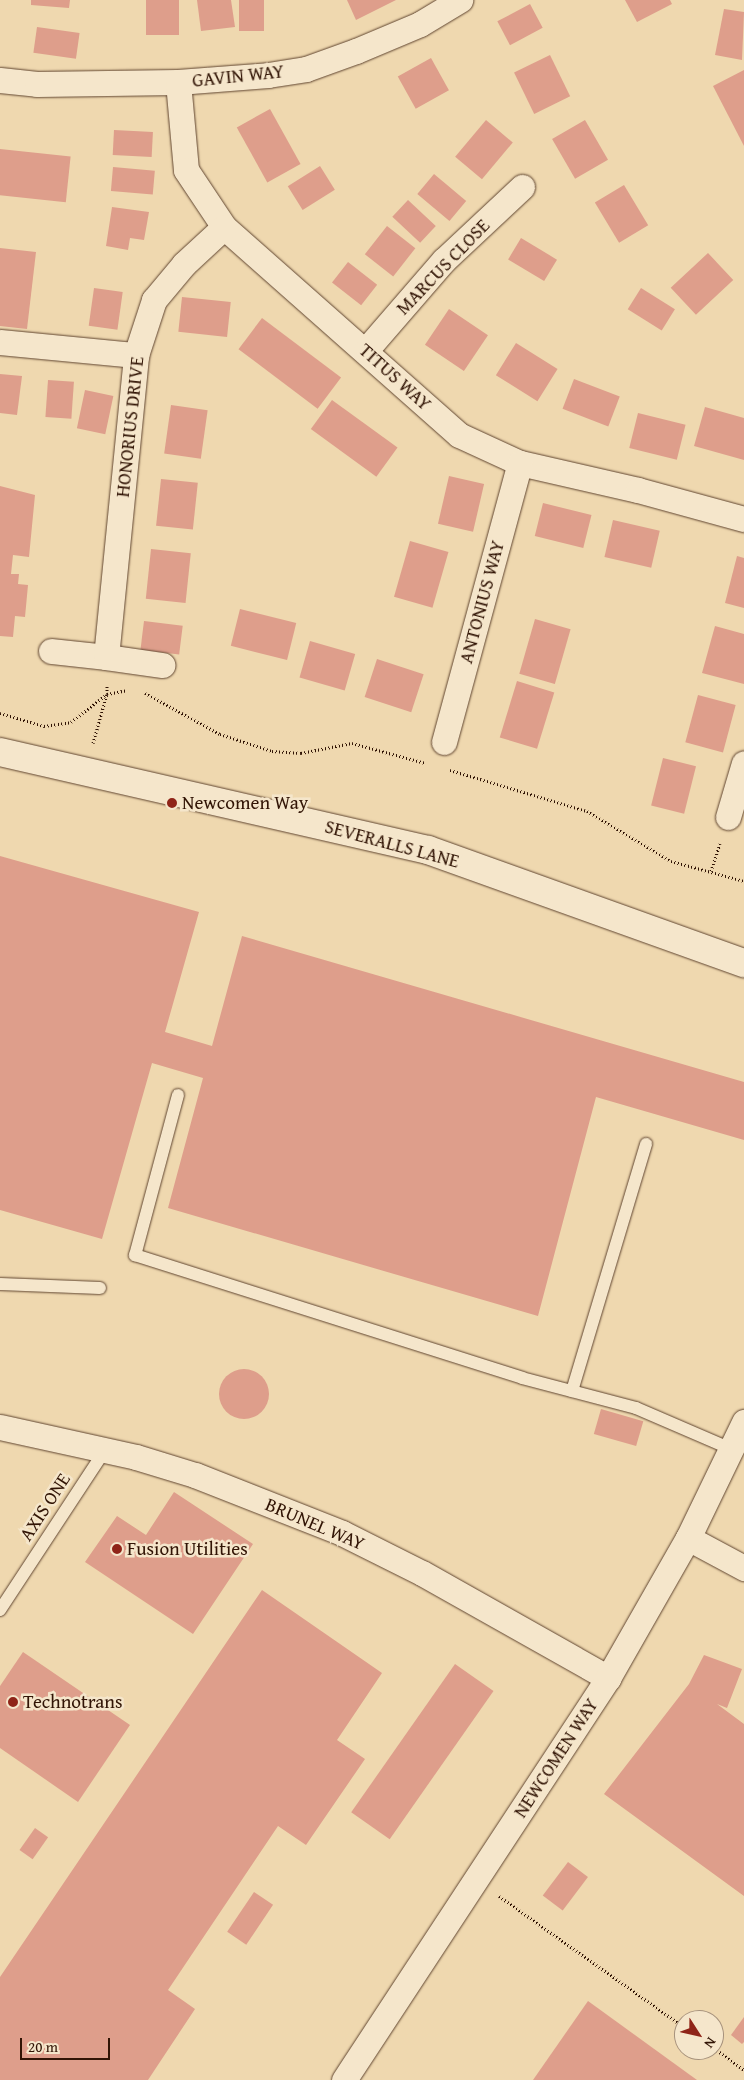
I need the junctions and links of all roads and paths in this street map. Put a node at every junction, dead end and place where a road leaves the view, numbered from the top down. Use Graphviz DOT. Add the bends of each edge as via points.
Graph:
graph roads {
  1 [pos="453,2"];
  2 [pos="0,80"];
  3 [pos="178,82"];
  4 [pos="522,187"];
  5 [pos="224,227"];
  6 [pos="0,342"];
  7 [pos="366,350"];
  8 [pos="136,355"];
  9 [pos="520,463"];
  10 [pos="744,519"];
  11 [pos="51,651"];
  12 [pos="106,657"];
  13 [pos="162,666"];
  14 [pos="133,691"];
  15 [pos="140,692"];
  16 [pos="107,694"];
  17 [pos="0,713"];
  18 [pos="444,742"];
  19 [pos="0,752"];
  20 [pos="744,763"];
  21 [pos="427,764"];
  22 [pos="444,768"];
  23 [pos="87,770"];
  24 [pos="728,817"];
  25 [pos="744,881"];
  26 [pos="744,963"];
  27 [pos="178,1095"];
  28 [pos="646,1144"];
  29 [pos="0,1284"];
  30 [pos="100,1288"];
  31 [pos="572,1391"];
  32 [pos="744,1422"];
  33 [pos="0,1427"];
  34 [pos="731,1449"];
  35 [pos="105,1450"];
  36 [pos="688,1538"];
  37 [pos="744,1568"];
  38 [pos="0,1610"];
  39 [pos="608,1678"];
  40 [pos="477,1880"];
  41 [pos="674,2020"];
  42 [pos="724,2055"];
  43 [pos="744,2070"];
  44 [pos="344,2080"];
  1 -- 3 [label="street, GAVIN WAY" via="420,24 306,69"];
  2 -- 3 [label="street, GAVIN WAY" via="37,84"];
  3 -- 5 [label="street, TITUS WAY" via="186,170"];
  4 -- 7 [label="street, MARCUS CLOSE" via="444,260"];
  5 -- 7 [label="street, TITUS WAY"];
  5 -- 8 [label="street, HONORIUS DRIVE" via="184,264 154,300"];
  6 -- 8 [label="street"];
  7 -- 9 [label="street, TITUS WAY" via="459,435"];
  8 -- 12 [label="street, HONORIUS DRIVE"];
  9 -- 10 [label="street, TITUS WAY"];
  9 -- 18 [label="street, ANTONIUS WAY"];
  11 -- 12 [label="street"];
  12 -- 13 [label="street"];
  14 -- 16 [label="path"];
  15 -- 21 [label="path" via="220,734 272,751 301,754 352,743"];
  16 -- 17 [label="path" via="71,722 44,726"];
  16 -- 23 [label="path"];
  19 -- 23 [label="street, SEVERALLS LANE"];
  20 -- 24 [label="street"];
  22 -- 25 [label="path" via="586,811 671,861"];
  23 -- 26 [label="street, SEVERALLS LANE" via="428,850"];
  27 -- 31 [label="lane" via="135,1254"];
  28 -- 31 [label="lane"];
  29 -- 30 [label="lane"];
  31 -- 34 [label="lane" via="636,1408"];
  32 -- 34 [label="street, NEWCOMEN WAY"];
  33 -- 35 [label="street, BRUNEL WAY"];
  34 -- 36 [label="street, NEWCOMEN WAY"];
  35 -- 38 [label="lane, AXIS ONE"];
  35 -- 39 [label="street, BRUNEL WAY" via="195,1475 342,1533 422,1573"];
  36 -- 37 [label="street"];
  36 -- 39 [label="street, NEWCOMEN WAY"];
  39 -- 40 [label="street, NEWCOMEN WAY"];
  40 -- 41 [label="path"];
  40 -- 44 [label="street, NEWCOMEN WAY"];
  42 -- 43 [label="path"];
}
